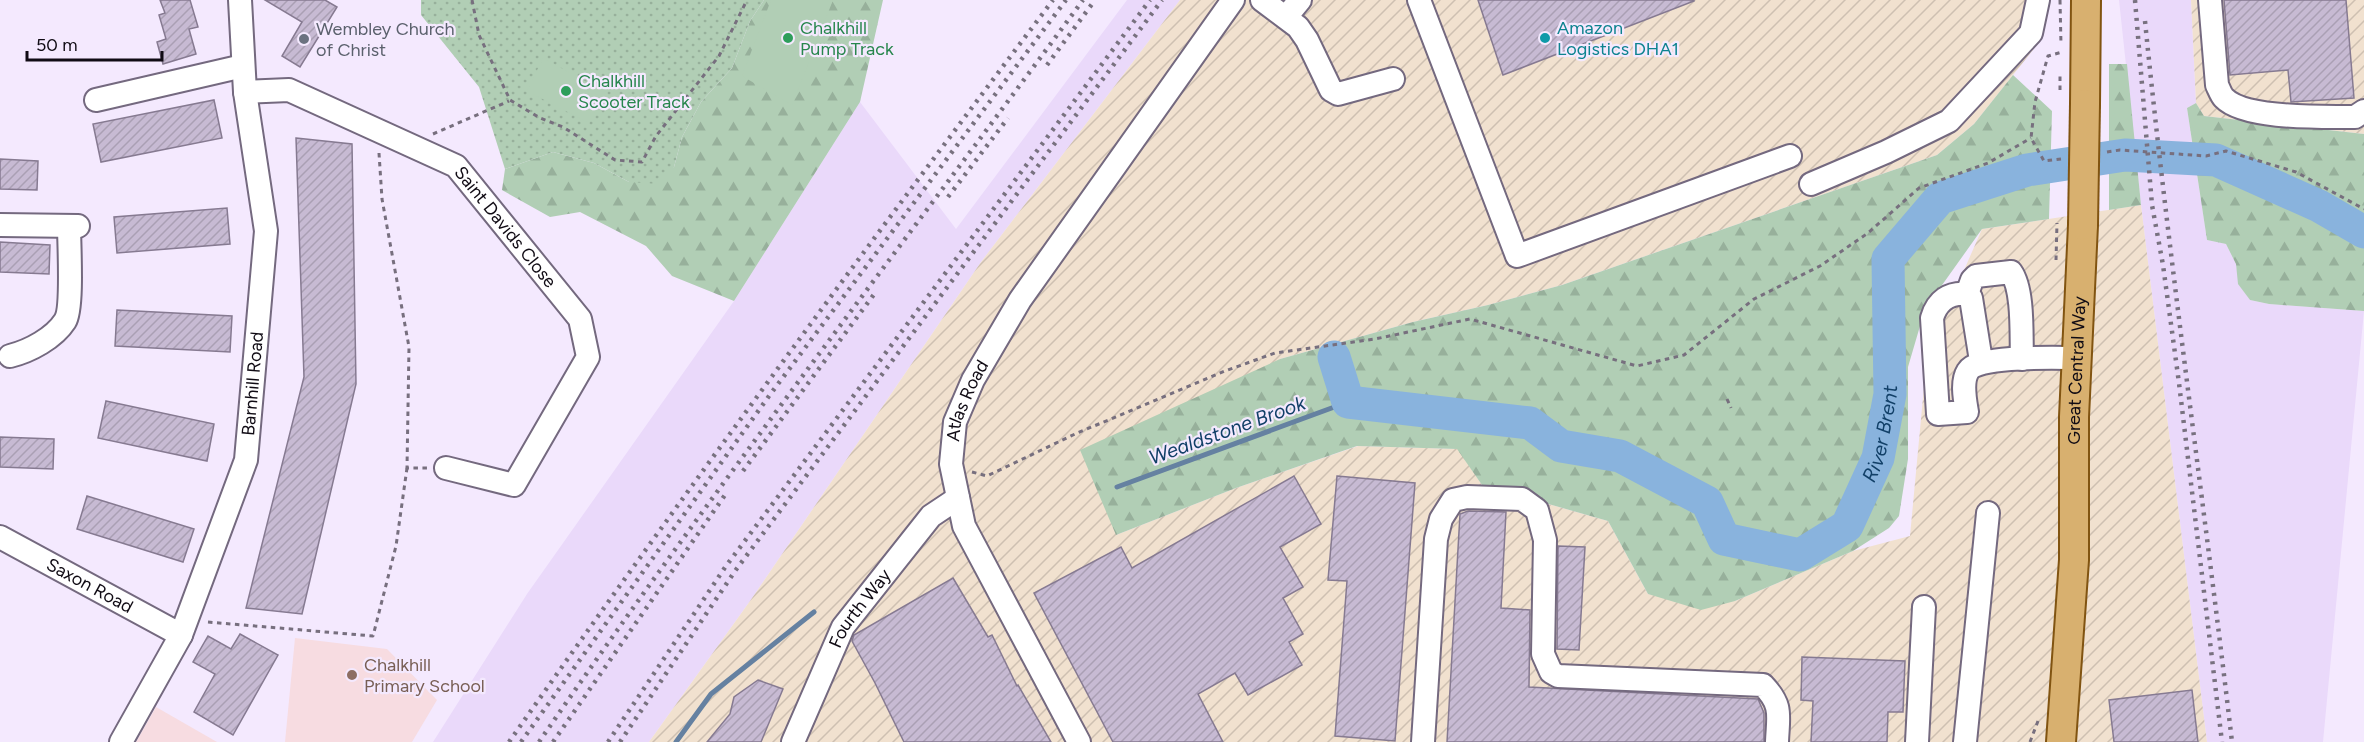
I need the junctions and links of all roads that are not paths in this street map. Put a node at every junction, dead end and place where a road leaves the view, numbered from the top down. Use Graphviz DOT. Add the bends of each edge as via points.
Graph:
graph roads {
  1 [pos="240,0"];
  2 [pos="1233,0"];
  3 [pos="1262,0"];
  4 [pos="1419,0"];
  5 [pos="2038,0"];
  6 [pos="2085,0"];
  7 [pos="2210,0"];
  8 [pos="1293,8"];
  9 [pos="243,66"];
  10 [pos="1393,79"];
  11 [pos="245,92"];
  12 [pos="96,100"];
  13 [pos="2364,111"];
  14 [pos="1790,156"];
  15 [pos="1811,184"];
  16 [pos="0,225"];
  17 [pos="1967,294"];
  18 [pos="10,356"];
  19 [pos="2077,358"];
  20 [pos="2022,359"];
  21 [pos="1981,362"];
  22 [pos="446,468"];
  23 [pos="958,498"];
  24 [pos="1988,513"];
  25 [pos="0,537"];
  26 [pos="1924,607"];
  27 [pos="184,627"];
  28 [pos="121,742"];
  29 [pos="792,742"];
  30 [pos="1079,742"];
  31 [pos="1422,742"];
  32 [pos="1777,742"];
  33 [pos="1917,742"];
  34 [pos="1965,742"];
  35 [pos="2061,742"];
  1 -- 9 [label="street, Barnhill Road"];
  2 -- 23 [label="street, Atlas Road" via="1020,300 973,380 955,422 953,475"];
  3 -- 8 [label="street"];
  4 -- 14 [label="street" via="1517,256"];
  5 -- 15 [label="street" via="2031,33 1949,121"];
  6 -- 19 [label="main road, Great Central Way, bridge" via="2083,225"];
  7 -- 13 [label="street" via="2217,85 2224,98 2259,112 2355,117"];
  8 -- 10 [label="street" via="1331,90 1338,94"];
  9 -- 11 [label="street, Barnhill Road"];
  9 -- 12 [label="street"];
  11 -- 22 [label="street, Saint Davids Close" via="289,90 456,166 580,319 588,357 514,486"];
  11 -- 27 [label="street, Barnhill Road" via="266,231 246,460"];
  16 -- 18 [label="street" via="74,226 67,319 48,338"];
  17 -- 20 [label="street" via="1976,276 2011,272 2016,278 2020,306"];
  17 -- 21 [label="street" via="1974,306"];
  17 -- 21 [label="street" via="1942,300 1932,318 1938,414 1966,412 1965,378"];
  19 -- 20 [label="street"];
  19 -- 35 [label="main road, Great Central Way" via="2074,560"];
  20 -- 21 [label="street"];
  23 -- 29 [label="street, Fourth Way" via="931,516 843,627"];
  23 -- 30 [label="street, Atlas Road" via="964,526"];
  24 -- 34 [label="street"];
  25 -- 27 [label="street, Saxon Road"];
  26 -- 33 [label="street"];
  27 -- 28 [label="street, Barnhill Road"];
  31 -- 32 [label="street" via="1436,539 1441,519 1454,500 1467,497 1522,499 1537,510 1545,540 1543,654 1551,672 1558,676 1762,685 1778,706"];
}
